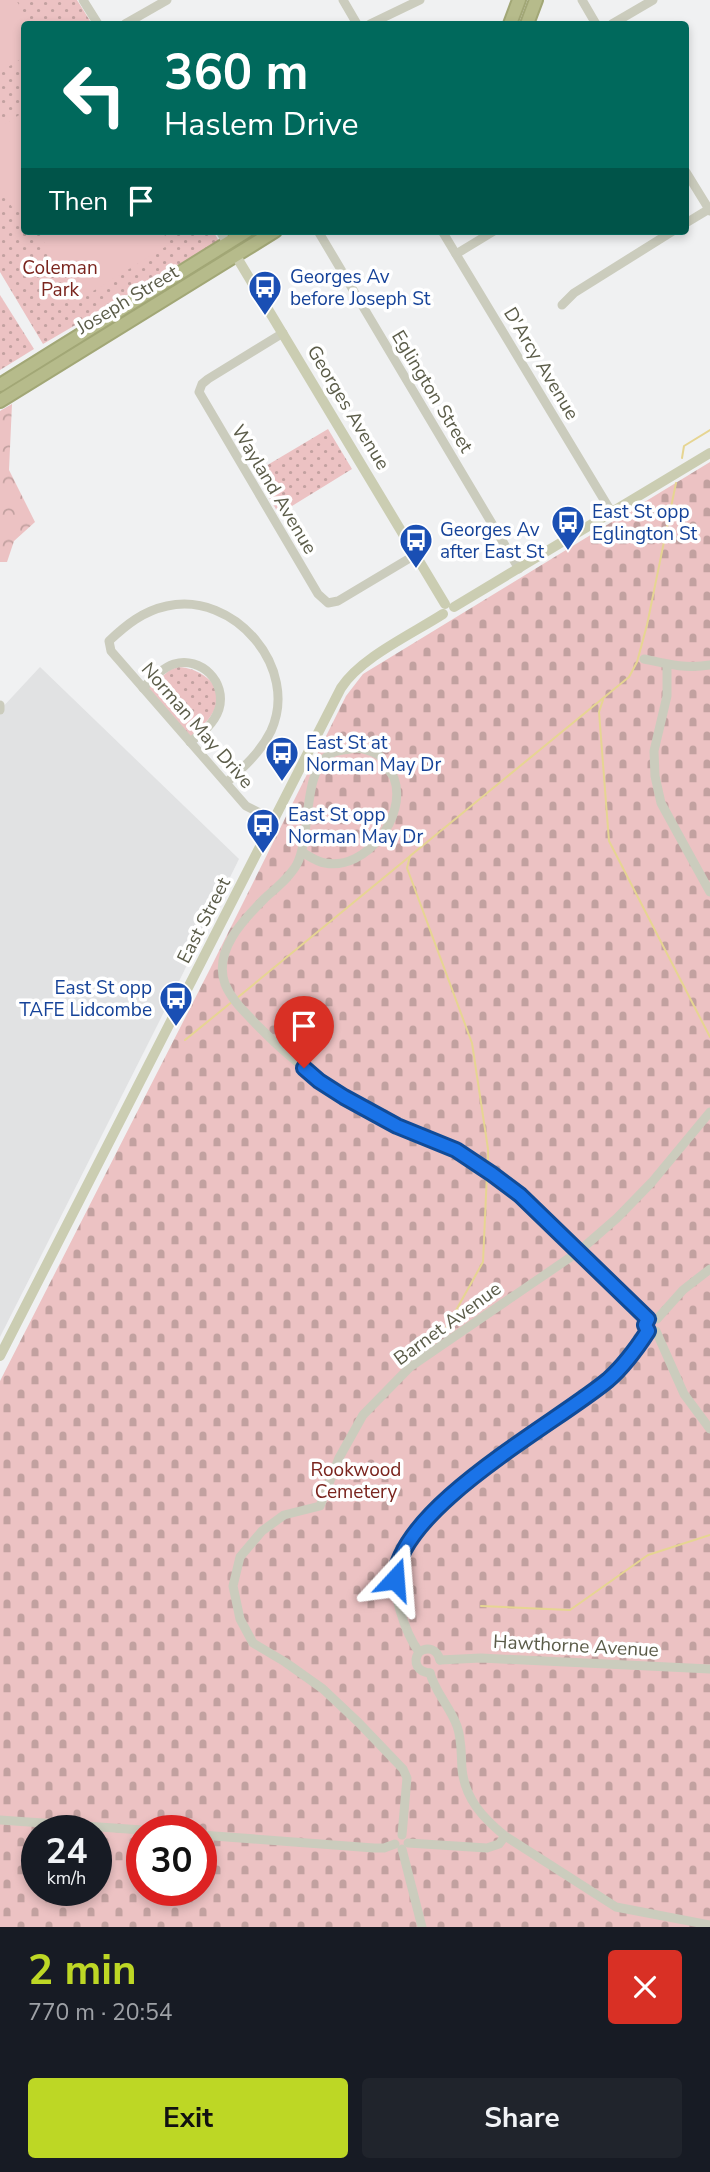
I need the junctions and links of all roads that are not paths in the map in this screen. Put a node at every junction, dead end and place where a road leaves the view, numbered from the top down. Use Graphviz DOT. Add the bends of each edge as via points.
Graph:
graph roads {
  1 [pos="83,0"];
  2 [pos="167,0"];
  3 [pos="343,0"];
  4 [pos="419,0"];
  5 [pos="519,0"];
  6 [pos="536,0"];
  7 [pos="582,0"];
  8 [pos="653,0"];
  9 [pos="398,13"];
  10 [pos="96,21"];
  11 [pos="130,21"];
  12 [pos="355,21"];
  13 [pos="378,21"];
  14 [pos="386,21"];
  15 [pos="511,21"];
  16 [pos="528,21"];
  17 [pos="594,21"];
  18 [pos="614,21"];
  19 [pos="689,177"];
  20 [pos="709,210"];
  21 [pos="689,221"];
  22 [pos="269,235"];
  23 [pos="320,235"];
  24 [pos="444,235"];
  25 [pos="487,235"];
  26 [pos="667,235"];
  27 [pos="224,237"];
  28 [pos="456,254"];
  29 [pos="236,256"];
  30 [pos="562,305"];
  31 [pos="283,333"];
  32 [pos="0,385"];
  33 [pos="0,401"];
  34 [pos="710,453"];
  35 [pos="612,513"];
  36 [pos="415,555"];
  37 [pos="519,569"];
  38 [pos="447,608"];
  39 [pos="644,659"];
  40 [pos="667,665"];
  41 [pos="710,665"];
  42 [pos="143,688"];
  43 [pos="190,742"];
  44 [pos="226,783"];
  45 [pos="274,820"];
  46 [pos="302,852"];
  47 [pos="710,892"];
  48 [pos="710,1112"];
  49 [pos="578,1252"];
  50 [pos="710,1269"];
  51 [pos="652,1319"];
  52 [pos="652,1331"];
  53 [pos="0,1356"];
  54 [pos="710,1429"];
  55 [pos="419,1652"];
  56 [pos="440,1660"];
  57 [pos="710,1669"];
  58 [pos="430,1672"];
  59 [pos="0,1820"];
  60 [pos="126,1829"];
  61 [pos="217,1836"];
  62 [pos="505,1836"];
  63 [pos="402,1843"];
  64 [pos="710,1925"];
  65 [pos="422,1927"];
  1 -- 10 [label="street"];
  2 -- 11 [label="street"];
  3 -- 12 [label="street"];
  4 -- 9 [label="street"];
  5 -- 15 [label="highway"];
  6 -- 16 [label="highway"];
  7 -- 17 [label="street"];
  8 -- 18 [label="street"];
  9 -- 13 [label="street"];
  9 -- 14 [label="street"];
  19 -- 20 [label="street"];
  20 -- 21 [label="street"];
  22 -- 29 [label="highway, Joseph Street"];
  23 -- 37 [label="street, Eglington Street"];
  24 -- 28 [label="street, D'Arcy Avenue"];
  25 -- 28 [label="street"];
  26 -- 30 [label="street"];
  27 -- 29 [label="highway, Georges Avenue"];
  27 -- 32 [label="highway, Joseph Street"];
  28 -- 35 [label="street, D'Arcy Avenue"];
  29 -- 31 [label="main road, Georges Avenue"];
  29 -- 33 [label="highway, Joseph Street"];
  31 -- 36 [label="main road, Georges Avenue"];
  31 -- 36 [label="street, Wayland Avenue" via="208,379 199,392 311,583 320,598 333,603"];
  34 -- 35 [label="main road, East Street"];
  35 -- 37 [label="main road, East Street"];
  36 -- 38 [label="main road, Georges Avenue"];
  37 -- 38 [label="main road, East Street"];
  38 -- 45 [label="main road, East Street" via="350,674"];
  39 -- 40 [label="street"];
  40 -- 41 [label="street"];
  40 -- 47 [label="street" via="667,696 654,751 655,776 661,803"];
  42 -- 43 [label="street, Norman May Drive"];
  42 -- 43 [label="street" via="172,665 185,663 206,670 215,679 220,689 219,709 208,727"];
  42 -- 44 [label="street, Norman May Drive" via="111,651 109,641 141,615 169,606 199,605 247,629 265,652 276,678 278,704 271,730 256,756"];
  43 -- 44 [label="street, Norman May Drive"];
  44 -- 45 [label="street, Norman May Drive" via="246,806"];
  45 -- 53 [label="main road, East Street"];
  46 -- 46 [label="street" via="326,863 342,864 362,856 380,839 396,802 394,779 379,755 359,747 333,752 318,768 308,800"];
  46 -- 49 [label="street" via="287,877 232,937 222,971 231,994 272,1040 319,1081 397,1126 456,1150 483,1167 520,1195"];
  48 -- 49 [label="street, Barnet Avenue" via="652,1182"];
  49 -- 51 [label="street"];
  49 -- 63 [label="street, Barnet Avenue" via="410,1367 363,1415 320,1506 284,1515 262,1531 240,1557 233,1586 240,1619 253,1643 323,1689 403,1769 407,1778"];
  50 -- 51 [label="street"];
  51 -- 52 [label="street" via="660,1325"];
  52 -- 54 [label="street" via="680,1388"];
  52 -- 55 [label="street" via="610,1378 471,1478 408,1543 396,1565 395,1586"];
  55 -- 56 [label="street" via="428,1648"];
  55 -- 58 [label="street" via="417,1666"];
  56 -- 57 [label="street, Hawthorne Avenue"];
  56 -- 58 [label="street" via="438,1668"];
  58 -- 62 [label="street" via="458,1729 468,1793 479,1812"];
  59 -- 60 [label="street"];
  61 -- 63 [label="street" via="380,1849"];
  62 -- 63 [label="street" via="487,1848"];
  62 -- 64 [label="street" via="616,1907"];
  63 -- 65 [label="street"];
}
